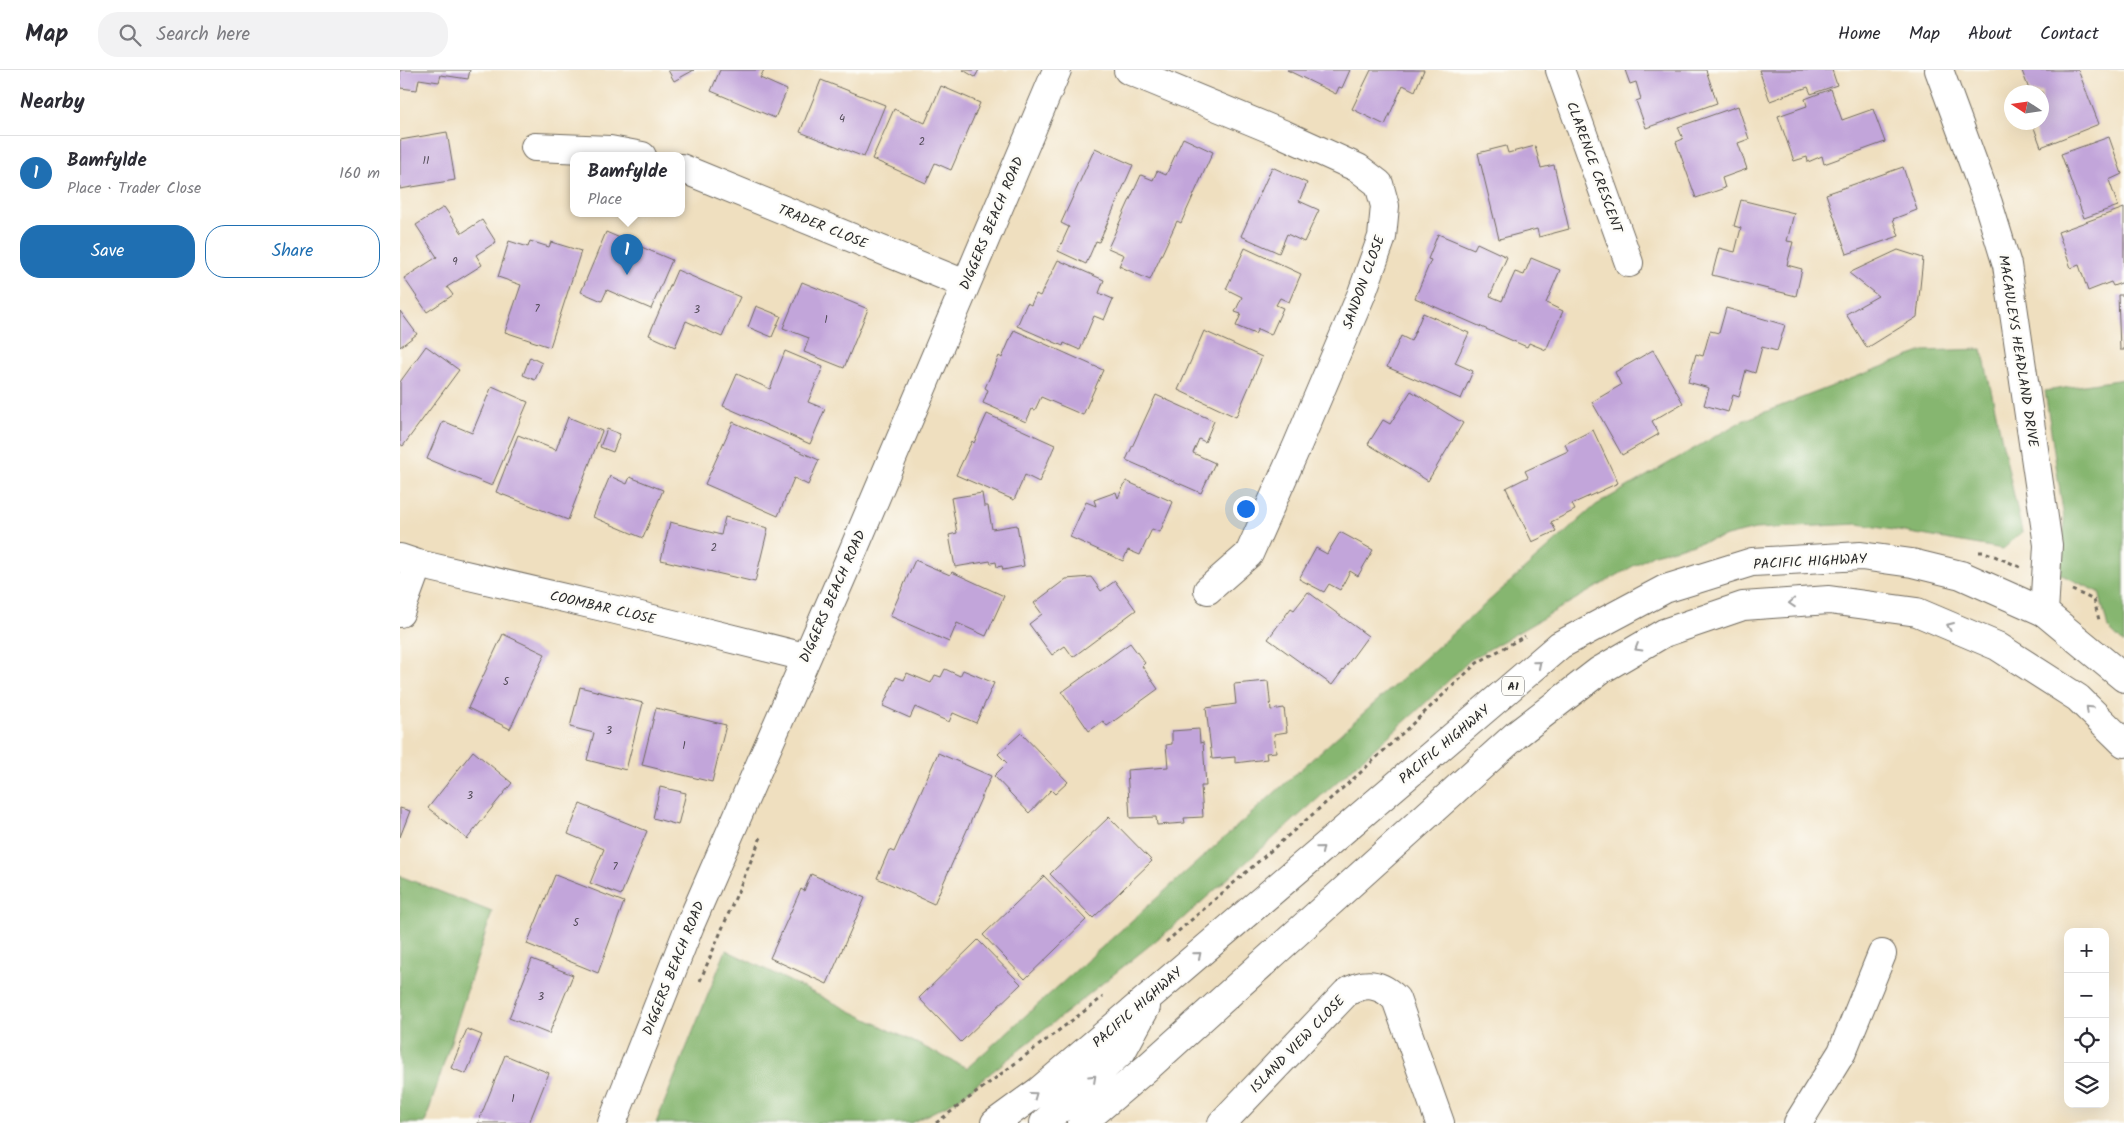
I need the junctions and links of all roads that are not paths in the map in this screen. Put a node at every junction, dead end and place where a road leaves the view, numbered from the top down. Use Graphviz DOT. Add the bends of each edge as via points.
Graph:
graph roads {
  1 [pos="1057,70"];
  2 [pos="1128,70"];
  3 [pos="1560,70"];
  4 [pos="1939,70"];
  5 [pos="535,147"];
  6 [pos="621,152"];
  7 [pos="685,170"];
  8 [pos="1629,264"];
  9 [pos="965,284"];
  10 [pos="409,561"];
  11 [pos="1208,590"];
  12 [pos="2044,612"];
  13 [pos="400,613"];
  14 [pos="805,657"];
  15 [pos="2124,678"];
  16 [pos="2124,743"];
  17 [pos="1882,954"];
  18 [pos="1153,992"];
  19 [pos="612,1123"];
  20 [pos="995,1123"];
  21 [pos="1044,1123"];
  22 [pos="1082,1123"];
  23 [pos="1222,1123"];
  24 [pos="1440,1123"];
  25 [pos="1798,1123"];
  1 -- 9 [label="main road, DIGGERS BEACH ROAD"];
  2 -- 11 [label="main road, SANDON CLOSE" via="1358,168 1378,184 1385,206 1382,237 1362,293 1249,554"];
  3 -- 8 [label="main road, CLARENCE CRESCENT"];
  4 -- 12 [label="main road, MACAULEYS HEADLAND DRIVE" via="1988,202 2006,265 2048,545"];
  5 -- 6 [label="main road"];
  7 -- 9 [label="main road, TRADER CLOSE"];
  9 -- 14 [label="main road, DIGGERS BEACH ROAD"];
  10 -- 13 [label="main road"];
  10 -- 14 [label="main road, COOMBAR CLOSE"];
  12 -- 15 [label="main road, PACIFIC HIGHWAY / A1"];
  18 -- 12 [label="main road, PACIFIC HIGHWAY / A1, one-way" via="1560,645 1665,589 1752,562 1861,556 1912,563 1961,575"];
  14 -- 19 [label="main road, DIGGERS BEACH ROAD" via="690,925"];
  16 -- 22 [label="main road, one-way" via="2078,698 1997,646 1917,612 1829,600 1744,606 1664,633 1599,671 1516,735"];
  17 -- 25 [label="main road" via="1842,1052"];
  20 -- 18 [label="main road, PACIFIC HIGHWAY / A1, one-way" via="1039,1091"];
  21 -- 18 [label="main road, one-way" via="1122,1051"];
  23 -- 24 [label="main road, ISLAND VIEW CLOSE" via="1346,993 1359,985 1387,990 1396,999"];
}
